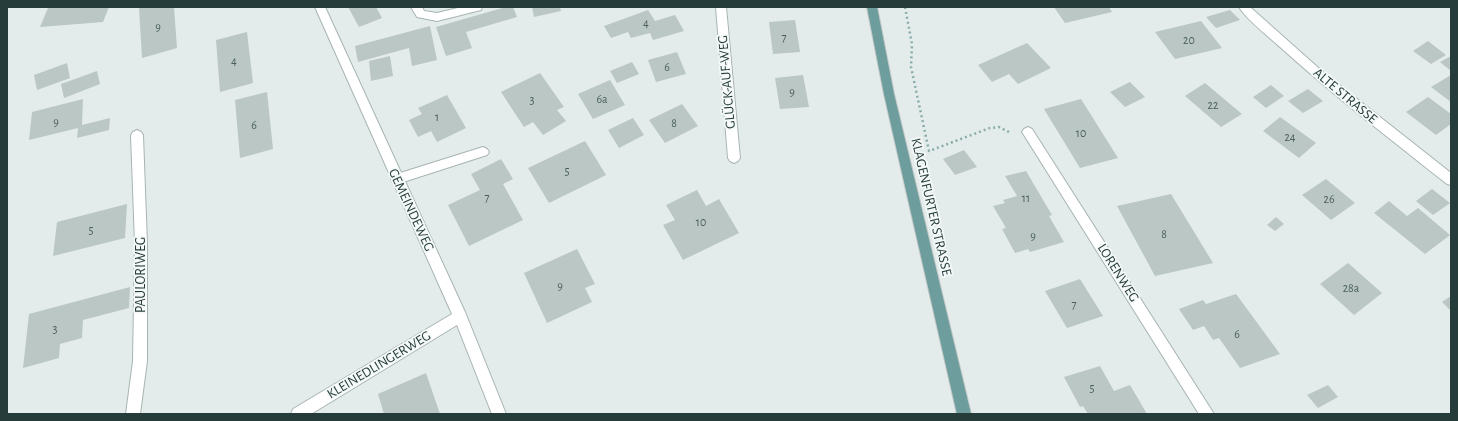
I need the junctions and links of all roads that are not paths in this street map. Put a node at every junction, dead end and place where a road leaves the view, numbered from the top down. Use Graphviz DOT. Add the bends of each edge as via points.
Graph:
graph roads {
  1 [pos="320,7"];
  2 [pos="416,7"];
  3 [pos="477,7"];
  4 [pos="721,7"];
  5 [pos="872,7"];
  6 [pos="1244,7"];
  7 [pos="1028,132"];
  8 [pos="137,135"];
  9 [pos="483,152"];
  10 [pos="734,158"];
  11 [pos="397,179"];
  12 [pos="1451,180"];
  13 [pos="460,316"];
  14 [pos="133,414"];
  15 [pos="298,414"];
  16 [pos="499,414"];
  17 [pos="964,414"];
  18 [pos="1207,414"];
  1 -- 11 [label="street, GEMEINDEWEG"];
  2 -- 3 [label="street" via="421,14 437,17"];
  4 -- 10 [label="street, GLÜCK-AUF-WEG"];
  5 -- 17 [label="main road, KLAGENFURTER STRASSE" via="889,94"];
  6 -- 12 [label="street, ALTE STRASSE" via="1273,36 1365,114"];
  7 -- 18 [label="street, LORENWEG"];
  8 -- 14 [label="street, PAULORIWEG" via="141,244 140,362"];
  9 -- 11 [label="street"];
  11 -- 13 [label="street, GEMEINDEWEG"];
  13 -- 15 [label="street, KLEINEDLINGERWEG"];
  13 -- 16 [label="street, GEMEINDEWEG"];
}
